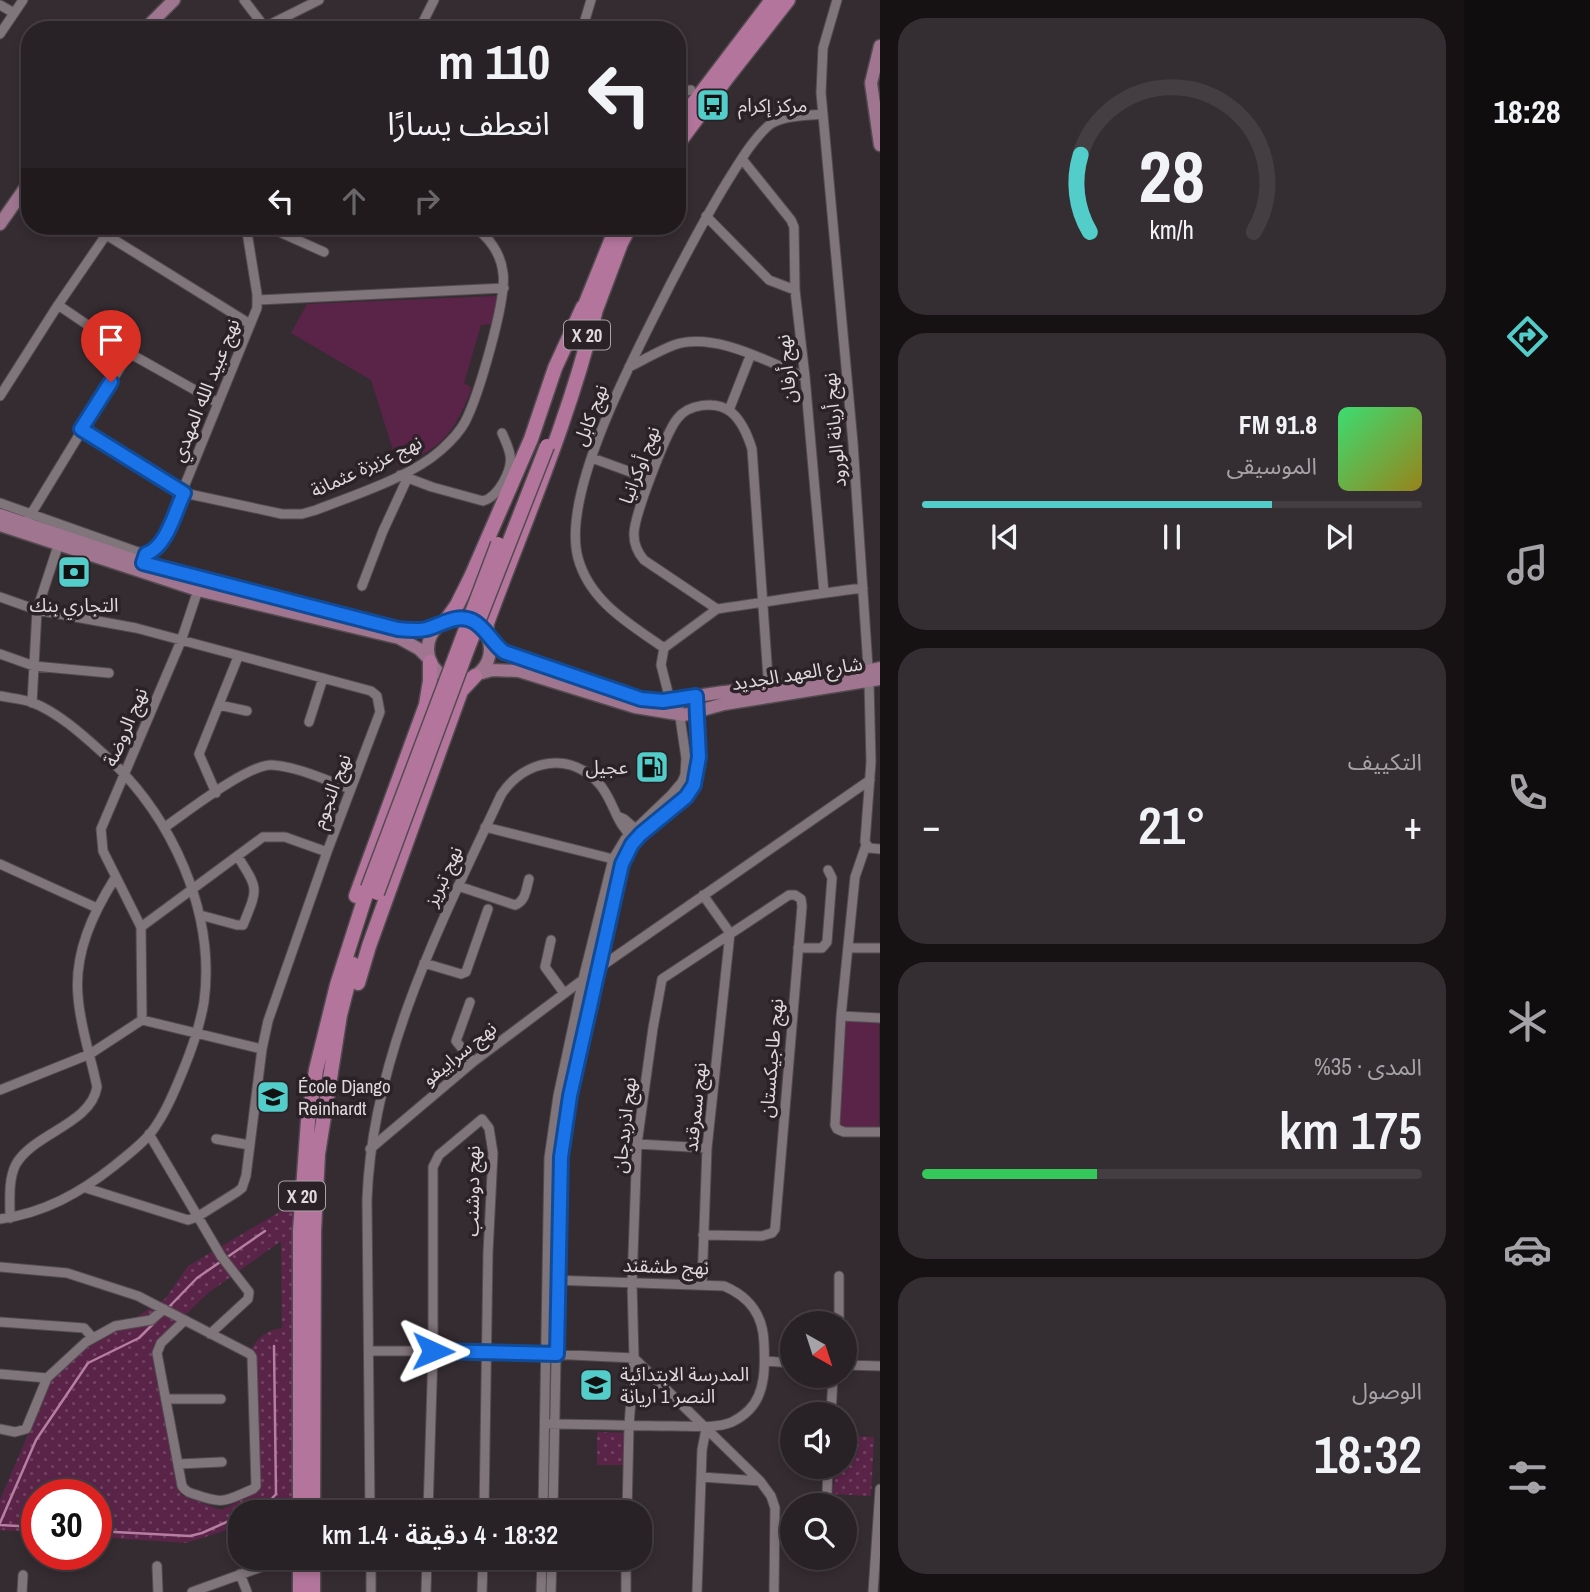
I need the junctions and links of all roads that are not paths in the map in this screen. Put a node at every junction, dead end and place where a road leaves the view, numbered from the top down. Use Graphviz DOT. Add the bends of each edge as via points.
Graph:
graph roads {
  1 [pos="23,0"];
  2 [pos="174,0"];
  3 [pos="244,0"];
  4 [pos="319,0"];
  5 [pos="433,0"];
  6 [pos="591,0"];
  7 [pos="788,0"];
  8 [pos="837,0"];
  9 [pos="0,5"];
  10 [pos="768,5"];
  11 [pos="14,13"];
  12 [pos="153,21"];
  13 [pos="260,21"];
  14 [pos="281,21"];
  15 [pos="423,21"];
  16 [pos="585,21"];
  17 [pos="0,34"];
  18 [pos="880,46"];
  19 [pos="686,89"];
  20 [pos="686,113"];
  21 [pos="823,114"];
  22 [pos="686,133"];
  23 [pos="880,145"];
  24 [pos="742,159"];
  25 [pos="21,194"];
  26 [pos="706,216"];
  27 [pos="0,224"];
  28 [pos="106,235"];
  29 [pos="247,235"];
  30 [pos="286,235"];
  31 [pos="483,235"];
  32 [pos="607,235"];
  33 [pos="613,235"];
  34 [pos="625,235"];
  35 [pos="324,252"];
  36 [pos="504,288"];
  37 [pos="590,289"];
  38 [pos="795,290"];
  39 [pos="258,300"];
  40 [pos="58,305"];
  41 [pos="589,310"];
  42 [pos="250,324"];
  43 [pos="129,353"];
  44 [pos="751,354"];
  45 [pos="629,368"];
  46 [pos="806,377"];
  47 [pos="0,396"];
  48 [pos="218,403"];
  49 [pos="729,410"];
  50 [pos="81,429"];
  51 [pos="502,433"];
  52 [pos="592,458"];
  53 [pos="403,477"];
  54 [pos="650,479"];
  55 [pos="184,493"];
  56 [pos="0,503"];
  57 [pos="0,515"];
  58 [pos="28,519"];
  59 [pos="0,526"];
  60 [pos="58,546"];
  61 [pos="144,558"];
  62 [pos="362,586"];
  63 [pos="863,588"];
  64 [pos="198,590"];
  65 [pos="824,593"];
  66 [pos="0,597"];
  67 [pos="762,603"];
  68 [pos="717,609"];
  69 [pos="37,610"];
  70 [pos="443,622"];
  71 [pos="487,636"];
  72 [pos="181,641"];
  73 [pos="664,648"];
  74 [pos="0,654"];
  75 [pos="238,657"];
  76 [pos="430,660"];
  77 [pos="34,666"];
  78 [pos="109,673"];
  79 [pos="476,675"];
  80 [pos="874,675"];
  81 [pos="323,678"];
  82 [pos="769,692"];
  83 [pos="0,696"];
  84 [pos="696,696"];
  85 [pos="675,700"];
  86 [pos="32,703"];
  87 [pos="219,705"];
  88 [pos="247,711"];
  89 [pos="698,712"];
  90 [pos="680,715"];
  91 [pos="309,722"];
  92 [pos="125,773"];
  93 [pos="870,780"];
  94 [pos="350,789"];
  95 [pos="216,793"];
  96 [pos="166,827"];
  97 [pos="485,827"];
  98 [pos="635,834"];
  99 [pos="866,845"];
  100 [pos="880,849"];
  101 [pos="327,852"];
  102 [pos="238,857"];
  103 [pos="613,859"];
  104 [pos="0,864"];
  105 [pos="828,870"];
  106 [pos="115,878"];
  107 [pos="529,879"];
  108 [pos="458,886"];
  109 [pos="192,889"];
  110 [pos="703,894"];
  111 [pos="97,908"];
  112 [pos="488,909"];
  113 [pos="200,915"];
  114 [pos="141,927"];
  115 [pos="730,933"];
  116 [pos="551,940"];
  117 [pos="798,948"];
  118 [pos="848,948"];
  119 [pos="880,948"];
  120 [pos="424,963"];
  121 [pos="598,969"];
  122 [pos="583,979"];
  123 [pos="564,993"];
  124 [pos="470,1002"];
  125 [pos="841,1016"];
  126 [pos="880,1018"];
  127 [pos="142,1020"];
  128 [pos="197,1035"];
  129 [pos="262,1049"];
  130 [pos="90,1054"];
  131 [pos="473,1062"];
  132 [pos="323,1071"];
  133 [pos="0,1090"];
  134 [pos="880,1132"];
  135 [pos="149,1134"];
  136 [pos="215,1139"];
  137 [pos="637,1144"];
  138 [pos="249,1145"];
  139 [pos="707,1148"];
  140 [pos="370,1149"];
  141 [pos="86,1188"];
  142 [pos="197,1217"];
  143 [pos="5,1218"];
  144 [pos="704,1235"];
  145 [pos="0,1267"];
  146 [pos="839,1276"];
  147 [pos="547,1280"];
  148 [pos="557,1281"];
  149 [pos="632,1283"];
  150 [pos="702,1284"];
  151 [pos="164,1309"];
  152 [pos="839,1311"];
  153 [pos="185,1320"];
  154 [pos="0,1322"];
  155 [pos="210,1334"];
  156 [pos="93,1337"];
  157 [pos="370,1351"];
  158 [pos="433,1351"];
  159 [pos="487,1351"];
  160 [pos="545,1354"];
  161 [pos="557,1354"];
  162 [pos="634,1358"];
  163 [pos="765,1362"];
  164 [pos="780,1363"];
  165 [pos="858,1365"];
  166 [pos="880,1366"];
  167 [pos="0,1374"];
  168 [pos="47,1378"];
  169 [pos="166,1399"];
  170 [pos="222,1399"];
  171 [pos="544,1424"];
  172 [pos="555,1424"];
  173 [pos="629,1426"];
  174 [pos="705,1427"];
  175 [pos="0,1429"];
  176 [pos="222,1462"];
  177 [pos="179,1464"];
  178 [pos="701,1477"];
  179 [pos="760,1481"];
  180 [pos="880,1489"];
  181 [pos="300,1500"];
  182 [pos="313,1500"];
  183 [pos="370,1500"];
  184 [pos="428,1500"];
  185 [pos="484,1500"];
  186 [pos="543,1500"];
  187 [pos="553,1500"];
  188 [pos="627,1500"];
  189 [pos="157,1566"];
  190 [pos="252,1570"];
  191 [pos="300,1570"];
  192 [pos="313,1570"];
  193 [pos="370,1570"];
  194 [pos="427,1570"];
  195 [pos="483,1570"];
  196 [pos="542,1570"];
  197 [pos="552,1570"];
  198 [pos="626,1570"];
  199 [pos="240,1574"];
  200 [pos="23,1575"];
  201 [pos="875,1587"];
  202 [pos="217,1588"];
  203 [pos="22,1592"];
  204 [pos="158,1592"];
  205 [pos="192,1592"];
  206 [pos="247,1592"];
  207 [pos="300,1592"];
  208 [pos="313,1592"];
  209 [pos="371,1592"];
  210 [pos="426,1592"];
  211 [pos="482,1592"];
  212 [pos="541,1592"];
  213 [pos="551,1592"];
  214 [pos="626,1592"];
  215 [pos="697,1592"];
  216 [pos="774,1592"];
  1 -- 11 [label="street"];
  2 -- 12 [label="main road"];
  3 -- 13 [label="street"];
  4 -- 14 [label="street"];
  5 -- 15 [label="street"];
  6 -- 16 [label="street"];
  7 -- 22 [label="highway"];
  8 -- 21 [label="street, نهج أريانة الورود" via="823,48"];
  9 -- 11 [label="street"];
  10 -- 19 [label="highway"];
  10 -- 20 [label="highway"];
  11 -- 17 [label="street"];
  18 -- 23 [label="main road" via="872,83"];
  21 -- 24 [label="street, نهج كابل" via="776,121"];
  21 -- 63 [label="street, نهج أريانة الورود"];
  24 -- 26 [label="street, نهج كابل"];
  24 -- 38 [label="street, نهج أرفان" via="791,220"];
  25 -- 27 [label="main road"];
  26 -- 38 [label="street" via="769,280"];
  26 -- 45 [label="street, نهج كابل"];
  28 -- 40 [label="street"];
  28 -- 42 [label="street"];
  29 -- 39 [label="street, نهج عبيد الله المهدي"];
  30 -- 35 [label="street"];
  31 -- 36 [label="street, نهج عزيزة عثمانة" via="495,249"];
  32 -- 37 [label="highway"];
  33 -- 37 [label="highway, X 20"];
  34 -- 41 [label="highway, X 20"];
  36 -- 39 [label="street"];
  36 -- 53 [label="street, نهج عزيزة عثمانة" via="464,423 439,453"];
  37 -- 41 [label="highway, X 20"];
  38 -- 46 [label="street, نهج أرفان"];
  39 -- 42 [label="street, نهج عبيد الله المهدي"];
  40 -- 43 [label="street"];
  40 -- 47 [label="street"];
  41 -- 70 [label="highway" via="555,368 531,439 471,577"];
  41 -- 71 [label="highway" via="580,373 487,623"];
  41 -- 132 [label="highway, X 20, bridge" via="542,444 461,638 337,985"];
  42 -- 48 [label="street, نهج عبيد الله المهدي"];
  43 -- 48 [label="street"];
  43 -- 50 [label="street"];
  44 -- 45 [label="street" via="711,342 689,342"];
  44 -- 46 [label="street"];
  44 -- 49 [label="street"];
  45 -- 52 [label="street, نهج كابل"];
  46 -- 65 [label="street, نهج أرفان"];
  48 -- 55 [label="street, نهج عبيد الله المهدي"];
  49 -- 54 [label="street, نهج أوكرانيا" via="701,405 683,412"];
  49 -- 67 [label="street" via="742,425 752,449"];
  50 -- 55 [label="street, نهج عزيزة عثمانة"];
  50 -- 58 [label="street"];
  51 -- 53 [label="street" via="510,464 490,499 483,501"];
  52 -- 54 [label="street"];
  52 -- 73 [label="street, نهج كابل" via="576,524 578,559 596,596"];
  53 -- 55 [label="street, نهج عزيزة عثمانة" via="316,510 292,514"];
  53 -- 62 [label="street"];
  54 -- 68 [label="street, نهج أوكرانيا" via="633,532 640,555"];
  55 -- 61 [label="street, نهج عبيد الله المهدي" via="162,541"];
  56 -- 58 [label="street"];
  57 -- 58 [label="main road"];
  58 -- 61 [label="main road"];
  59 -- 60 [label="main road"];
  60 -- 64 [label="main road"];
  60 -- 69 [label="street"];
  61 -- 70 [label="main road" via="398,629 425,629"];
  63 -- 65 [label="street"];
  63 -- 80 [label="street, نهج أريانة الورود"];
  64 -- 72 [label="street, نهج الروضة"];
  64 -- 76 [label="main road" via="399,638"];
  65 -- 67 [label="street"];
  66 -- 69 [label="street, نهج النجوم"];
  67 -- 68 [label="street"];
  67 -- 82 [label="street"];
  68 -- 73 [label="street"];
  69 -- 72 [label="street, نهج النجوم"];
  69 -- 77 [label="street"];
  70 -- 71 [label="main road" via="463,618"];
  70 -- 76 [label="main road" via="429,639"];
  71 -- 79 [label="main road" via="489,657"];
  71 -- 85 [label="main road, شارع العهد الجديد" via="504,652 593,684 641,699"];
  72 -- 75 [label="street, نهج النجوم"];
  72 -- 92 [label="street, نهج الروضة"];
  73 -- 85 [label="street" via="662,665"];
  74 -- 77 [label="street"];
  75 -- 81 [label="street, نهج النجوم"];
  75 -- 87 [label="street"];
  76 -- 79 [label="main road" via="444,677 465,680"];
  76 -- 132 [label="highway" via="426,705 349,917 329,986"];
  77 -- 78 [label="street"];
  77 -- 86 [label="street"];
  79 -- 90 [label="main road, شارع العهد الجديد" via="519,671 635,707"];
  79 -- 132 [label="highway" via="461,691"];
  80 -- 82 [label="main road, شارع العهد الجديد"];
  80 -- 93 [label="street, نهج أريانة الورود"];
  81 -- 91 [label="street"];
  81 -- 94 [label="street, نهج النجوم" via="371,691 380,703"];
  82 -- 84 [label="main road, شارع العهد الجديد"];
  82 -- 89 [label="main road, شارع العهد الجديد"];
  83 -- 86 [label="street"];
  84 -- 85 [label="main road, شارع العهد الجديد"];
  84 -- 89 [label="street"];
  85 -- 90 [label="street"];
  86 -- 92 [label="street" via="83,735"];
  87 -- 88 [label="street"];
  87 -- 95 [label="street" via="199,754"];
  89 -- 90 [label="main road, شارع العهد الجديد"];
  89 -- 98 [label="street" via="694,785 686,797"];
  90 -- 98 [label="street" via="686,758 682,782"];
  92 -- 96 [label="street"];
  92 -- 106 [label="street, نهج الروضة" via="100,837"];
  93 -- 99 [label="street, نهج أريانة الورود"];
  93 -- 110 [label="street, نهج سراييفو"];
  94 -- 95 [label="street" via="270,765"];
  94 -- 101 [label="street, نهج النجوم"];
  95 -- 96 [label="street"];
  96 -- 109 [label="street"];
  97 -- 98 [label="street, نهج تبريز" via="508,783 520,772 549,763 568,765 589,775"];
  97 -- 103 [label="street"];
  97 -- 108 [label="street, نهج تبريز"];
  98 -- 103 [label="street"];
  98 -- 121 [label="street" via="619,873"];
  99 -- 100 [label="street"];
  99 -- 118 [label="street, نهج أريانة الورود" via="855,877"];
  101 -- 102 [label="street" via="270,836"];
  101 -- 129 [label="street, نهج النجوم"];
  102 -- 109 [label="street"];
  102 -- 113 [label="street" via="256,890 243,925"];
  103 -- 122 [label="street"];
  104 -- 111 [label="street"];
  105 -- 117 [label="street" via="832,878 827,942 822,948"];
  106 -- 111 [label="street"];
  106 -- 114 [label="street, نهج الروضة"];
  107 -- 108 [label="street" via="524,898 515,905"];
  108 -- 120 [label="street, نهج تبريز"];
  109 -- 113 [label="street"];
  109 -- 114 [label="street"];
  110 -- 115 [label="street"];
  110 -- 121 [label="street, نهج سراييفو"];
  111 -- 130 [label="street" via="77,976"];
  112 -- 120 [label="street" via="467,972"];
  113 -- 128 [label="street" via="205,984"];
  114 -- 127 [label="street"];
  115 -- 117 [label="street, نهج طاجيكستان" via="795,895 802,901"];
  115 -- 137 [label="street, نهج اذربدجان" via="662,979"];
  115 -- 139 [label="street, نهج سمرقند"];
  116 -- 123 [label="street" via="545,967"];
  117 -- 144 [label="street, نهج طاجيكستان" via="775,1229 762,1236"];
  118 -- 119 [label="street"];
  118 -- 125 [label="street, نهج أريانة الورود"];
  120 -- 140 [label="street, نهج تبريز" via="399,1033"];
  121 -- 122 [label="street, نهج سراييفو"];
  121 -- 148 [label="street" via="561,1157"];
  122 -- 123 [label="street, نهج سراييفو"];
  122 -- 147 [label="street" via="552,1130"];
  123 -- 131 [label="street, نهج سراييفو"];
  124 -- 131 [label="street" via="456,1041"];
  125 -- 126 [label="street"];
  125 -- 134 [label="street, نهج أريانة الورود" via="835,1125 844,1132"];
  127 -- 128 [label="street"];
  127 -- 130 [label="street"];
  128 -- 129 [label="street"];
  128 -- 135 [label="street" via="179,1081"];
  129 -- 138 [label="street, نهج النجوم"];
  130 -- 133 [label="street"];
  130 -- 143 [label="street" via="97,1087 93,1102 17,1163"];
  131 -- 140 [label="street, نهج سراييفو"];
  132 -- 181 [label="highway, X 20" via="304,1153"];
  132 -- 182 [label="highway, X 20" via="314,1231"];
  135 -- 141 [label="street"];
  135 -- 142 [label="street"];
  136 -- 138 [label="street"];
  137 -- 139 [label="street"];
  137 -- 149 [label="street, نهج اذربدجان"];
  138 -- 142 [label="street, نهج النجوم" via="242,1188"];
  139 -- 144 [label="street, نهج سمرقند"];
  140 -- 157 [label="street"];
  141 -- 142 [label="street" via="184,1220"];
  141 -- 143 [label="street"];
  142 -- 155 [label="street" via="249,1295"];
  144 -- 150 [label="street, نهج سمرقند"];
  145 -- 151 [label="street" via="67,1273"];
  146 -- 152 [label="street"];
  147 -- 148 [label="street, نهج طشقند"];
  147 -- 160 [label="street"];
  148 -- 149 [label="street, نهج طشقند"];
  148 -- 161 [label="street"];
  149 -- 150 [label="street, نهج طشقند"];
  149 -- 162 [label="street, نهج اذربدجان"];
  150 -- 163 [label="street, نهج طشقند" via="724,1286 747,1299 759,1317"];
  151 -- 153 [label="street"];
  151 -- 156 [label="street" via="152,1320 115,1326"];
  153 -- 155 [label="street"];
  153 -- 169 [label="street" via="158,1346"];
  154 -- 156 [label="street" via="84,1328"];
  155 -- 177 [label="street" via="252,1357 256,1486 220,1502 184,1489"];
  156 -- 168 [label="street"];
  157 -- 158 [label="street"];
  157 -- 183 [label="street"];
  158 -- 159 [label="street"];
  158 -- 159 [label="street, نهج دوشنب" via="433,1167 439,1155 482,1119 489,1128 493,1153"];
  158 -- 184 [label="street"];
  159 -- 160 [label="street"];
  159 -- 185 [label="street"];
  160 -- 161 [label="street"];
  160 -- 171 [label="street"];
  161 -- 162 [label="street"];
  161 -- 172 [label="street"];
  162 -- 173 [label="street, نهج اذربدجان"];
  162 -- 174 [label="street"];
  163 -- 164 [label="street"];
  163 -- 174 [label="street, نهج طشقند" via="762,1384 751,1408 730,1423"];
  165 -- 166 [label="street"];
  167 -- 168 [label="street"];
  168 -- 175 [label="street" via="26,1429"];
  169 -- 170 [label="street"];
  169 -- 177 [label="street"];
  171 -- 172 [label="street, نهج طشقند"];
  171 -- 186 [label="street"];
  172 -- 173 [label="street, نهج طشقند"];
  172 -- 187 [label="street"];
  173 -- 174 [label="street, نهج طشقند"];
  173 -- 188 [label="street, نهج اذربدجان"];
  174 -- 178 [label="street"];
  174 -- 179 [label="street"];
  176 -- 177 [label="street"];
  178 -- 179 [label="street"];
  178 -- 215 [label="street"];
  179 -- 216 [label="street" via="775,1508"];
  180 -- 201 [label="street"];
  189 -- 204 [label="street"];
  190 -- 199 [label="street"];
  191 -- 207 [label="highway"];
  192 -- 208 [label="highway"];
  193 -- 209 [label="street"];
  194 -- 210 [label="street"];
  195 -- 211 [label="street"];
  196 -- 212 [label="street"];
  197 -- 213 [label="street"];
  198 -- 214 [label="street"];
  199 -- 202 [label="street"];
  199 -- 206 [label="street"];
  200 -- 203 [label="street"];
  202 -- 205 [label="street"];
}
